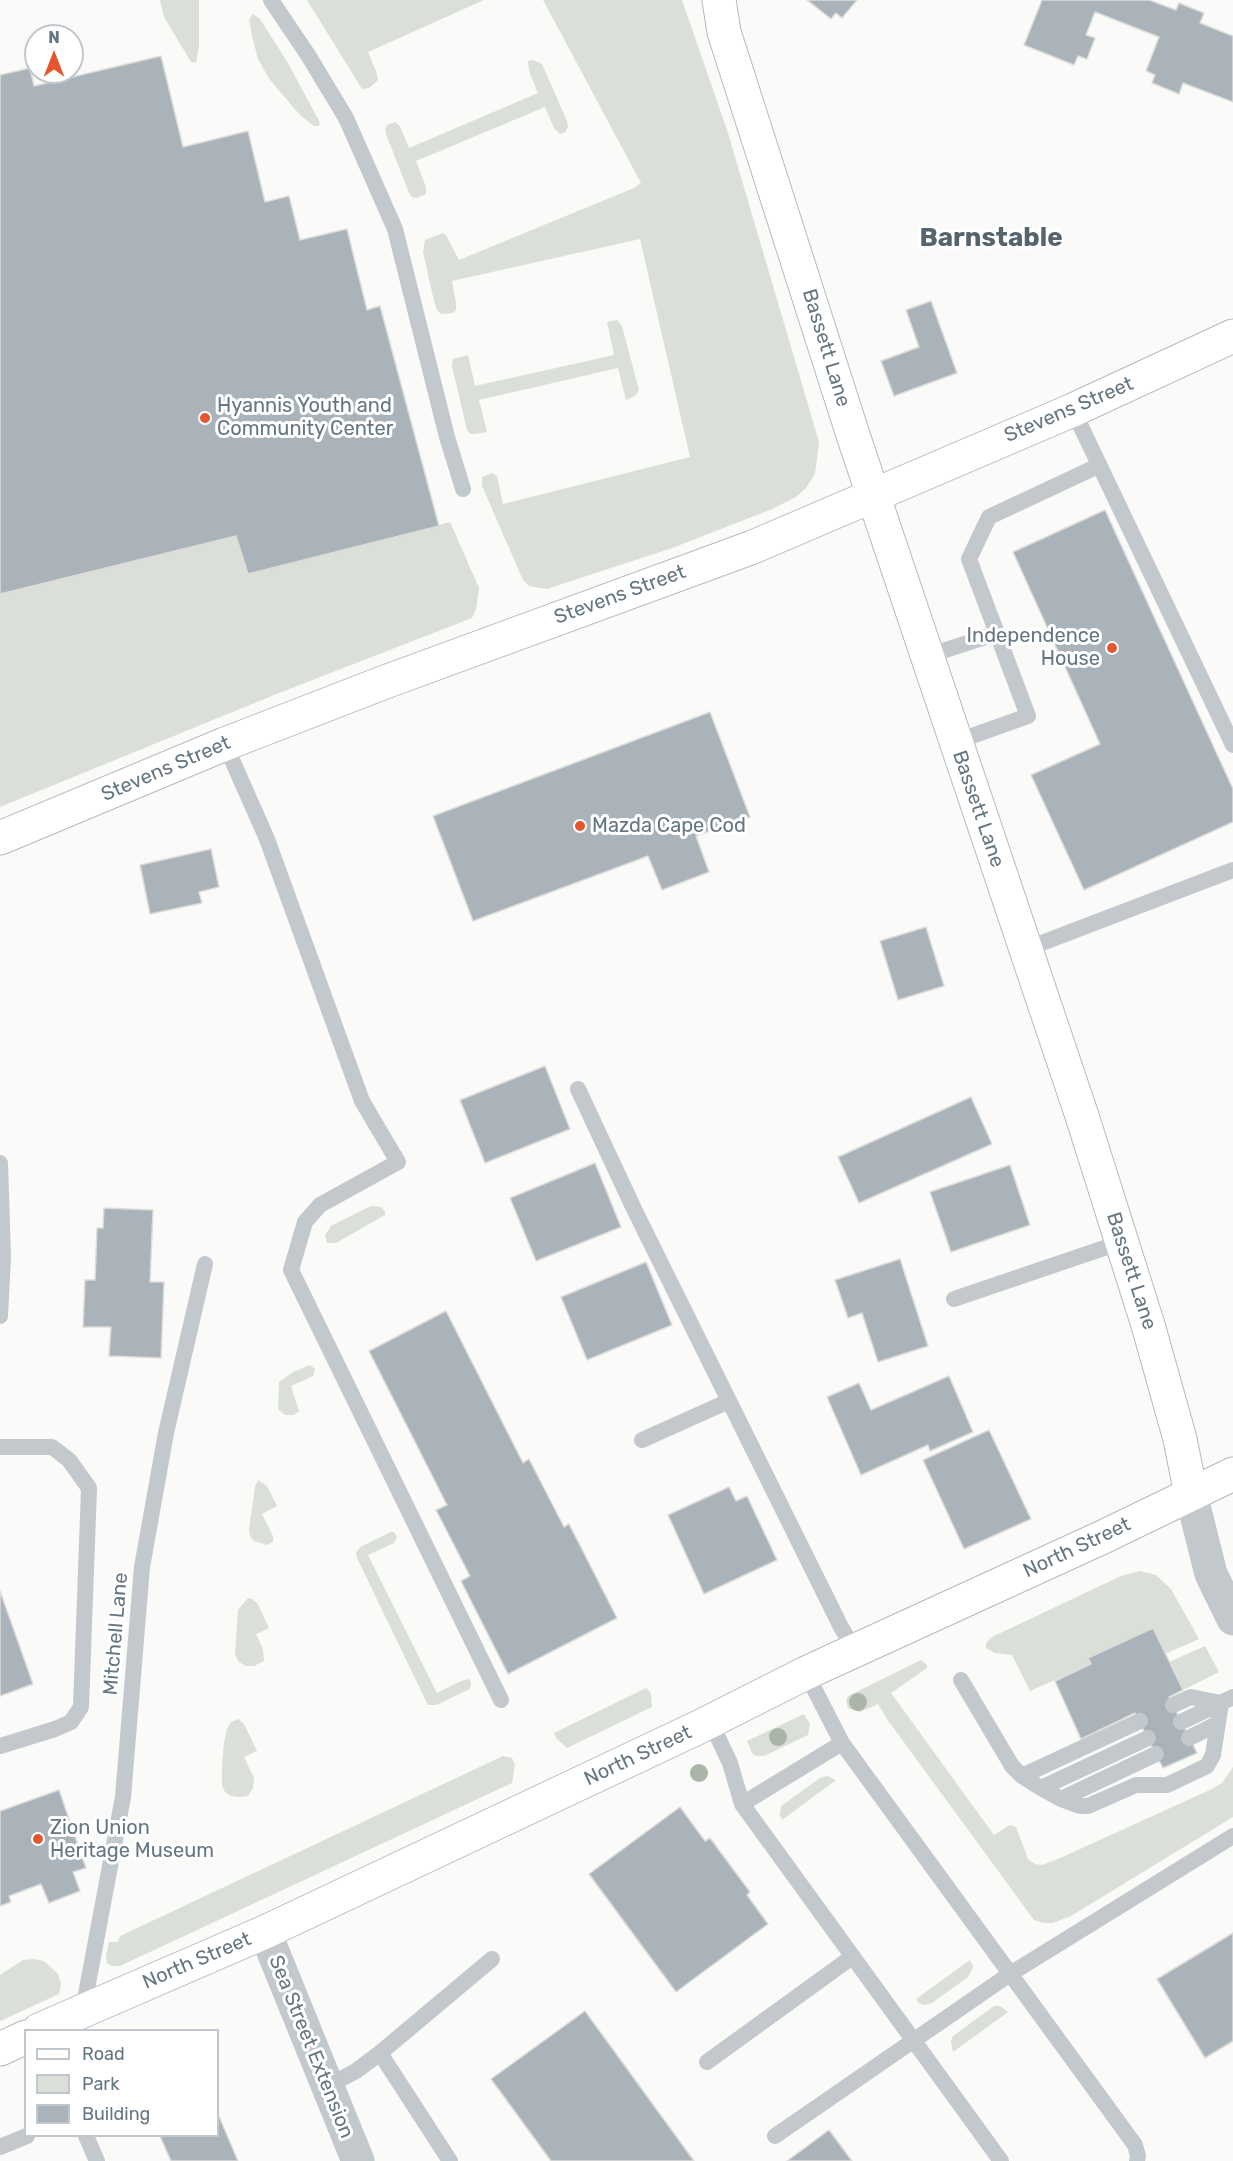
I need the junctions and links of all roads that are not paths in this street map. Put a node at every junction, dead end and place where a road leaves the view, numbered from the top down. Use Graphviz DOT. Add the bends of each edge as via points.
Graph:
graph roads {
  1 [pos="271,0"];
  2 [pos="709,0"];
  3 [pos="719,0"];
  4 [pos="724,32"];
  5 [pos="1233,336"];
  6 [pos="1072,410"];
  7 [pos="1098,466"];
  8 [pos="463,489"];
  9 [pos="874,495"];
  10 [pos="995,634"];
  11 [pos="927,657"];
  12 [pos="955,742"];
  13 [pos="225,744"];
  14 [pos="1233,746"];
  15 [pos="0,838"];
  16 [pos="1233,870"];
  17 [pos="1026,949"];
  18 [pos="578,1089"];
  19 [pos="0,1163"];
  20 [pos="1122,1242"];
  21 [pos="205,1264"];
  22 [pos="954,1299"];
  23 [pos="0,1316"];
  24 [pos="729,1401"];
  25 [pos="642,1440"];
  26 [pos="0,1447"];
  27 [pos="1233,1474"];
  28 [pos="1191,1494"];
  29 [pos="1233,1619"];
  30 [pos="855,1651"];
  31 [pos="806,1673"];
  32 [pos="961,1680"];
  33 [pos="501,1700"];
  34 [pos="1227,1700"];
  35 [pos="1173,1705"];
  36 [pos="710,1720"];
  37 [pos="1140,1720"];
  38 [pos="1181,1722"];
  39 [pos="1217,1724"];
  40 [pos="1148,1738"];
  41 [pos="1189,1738"];
  42 [pos="842,1743"];
  43 [pos="0,1746"];
  44 [pos="1156,1754"];
  45 [pos="1022,1776"];
  46 [pos="1041,1788"];
  47 [pos="1061,1799"];
  48 [pos="742,1804"];
  49 [pos="1233,1836"];
  50 [pos="265,1932"];
  51 [pos="852,1957"];
  52 [pos="492,1959"];
  53 [pos="1010,1974"];
  54 [pos="83,2010"];
  55 [pos="42,2029"];
  56 [pos="24,2038"];
  57 [pos="914,2041"];
  58 [pos="0,2049"];
  59 [pos="380,2053"];
  60 [pos="707,2062"];
  61 [pos="328,2086"];
  62 [pos="775,2136"];
  63 [pos="25,2137"];
  64 [pos="86,2137"];
  65 [pos="0,2147"];
  66 [pos="97,2161"];
  67 [pos="358,2161"];
  68 [pos="450,2161"];
  69 [pos="1001,2161"];
  70 [pos="1137,2161"];
  1 -- 8 [label="lane" via="346,118 394,229"];
  2 -- 4 [label="street"];
  3 -- 4 [label="street, Bassett Lane"];
  4 -- 9 [label="street, Bassett Lane"];
  5 -- 6 [label="street, Stevens Street"];
  6 -- 7 [label="lane"];
  6 -- 9 [label="street, Stevens Street"];
  7 -- 10 [label="lane" via="989,517 969,559"];
  7 -- 14 [label="lane"];
  9 -- 11 [label="street, Bassett Lane"];
  9 -- 13 [label="street, Stevens Street" via="753,547"];
  10 -- 11 [label="lane"];
  10 -- 12 [label="lane" via="1028,716"];
  11 -- 12 [label="street, Bassett Lane"];
  12 -- 17 [label="street, Bassett Lane"];
  13 -- 15 [label="street, Stevens Street"];
  13 -- 33 [label="lane" via="267,839 362,1101 398,1162 320,1205 305,1222 291,1270"];
  16 -- 17 [label="lane"];
  17 -- 20 [label="street, Bassett Lane"];
  18 -- 24 [label="lane"];
  19 -- 23 [label="lane"];
  20 -- 22 [label="lane"];
  20 -- 28 [label="street, Bassett Lane" via="1174,1416"];
  21 -- 54 [label="lane, Mitchell Lane" via="166,1433 142,1568 123,1797"];
  24 -- 25 [label="lane"];
  24 -- 30 [label="lane"];
  26 -- 43 [label="lane" via="52,1447 69,1460 89,1488 81,1707 70,1722"];
  27 -- 28 [label="street, North Street"];
  28 -- 29 [label="street, Bassett Lane" via="1211,1574"];
  28 -- 30 [label="street, North Street"];
  30 -- 31 [label="street, North Street"];
  31 -- 36 [label="street, North Street"];
  31 -- 42 [label="lane"];
  32 -- 45 [label="lane" via="1012,1766"];
  34 -- 35 [label="lane" via="1191,1697"];
  34 -- 38 [label="lane"];
  34 -- 39 [label="lane"];
  36 -- 48 [label="lane" via="730,1763"];
  36 -- 50 [label="street, North Street"];
  37 -- 45 [label="lane"];
  39 -- 41 [label="lane"];
  39 -- 47 [label="lane" via="1211,1761 1177,1781 1161,1786 1136,1785 1088,1806"];
  40 -- 46 [label="lane"];
  42 -- 48 [label="lane"];
  42 -- 53 [label="lane"];
  44 -- 47 [label="lane"];
  45 -- 46 [label="lane"];
  46 -- 47 [label="lane"];
  48 -- 51 [label="lane"];
  49 -- 53 [label="lane"];
  50 -- 54 [label="street, North Street"];
  50 -- 61 [label="street, Sea Street Extension"];
  51 -- 57 [label="lane"];
  51 -- 60 [label="lane"];
  52 -- 59 [label="lane"];
  53 -- 57 [label="lane"];
  53 -- 70 [label="lane" via="1136,2145"];
  54 -- 55 [label="street, North Street"];
  56 -- 58 [label="street"];
  57 -- 62 [label="lane"];
  57 -- 69 [label="lane"];
  59 -- 61 [label="lane"];
  59 -- 68 [label="lane"];
  61 -- 67 [label="street, Sea Street Extension"];
  63 -- 65 [label="lane"];
  64 -- 66 [label="lane"];
}
